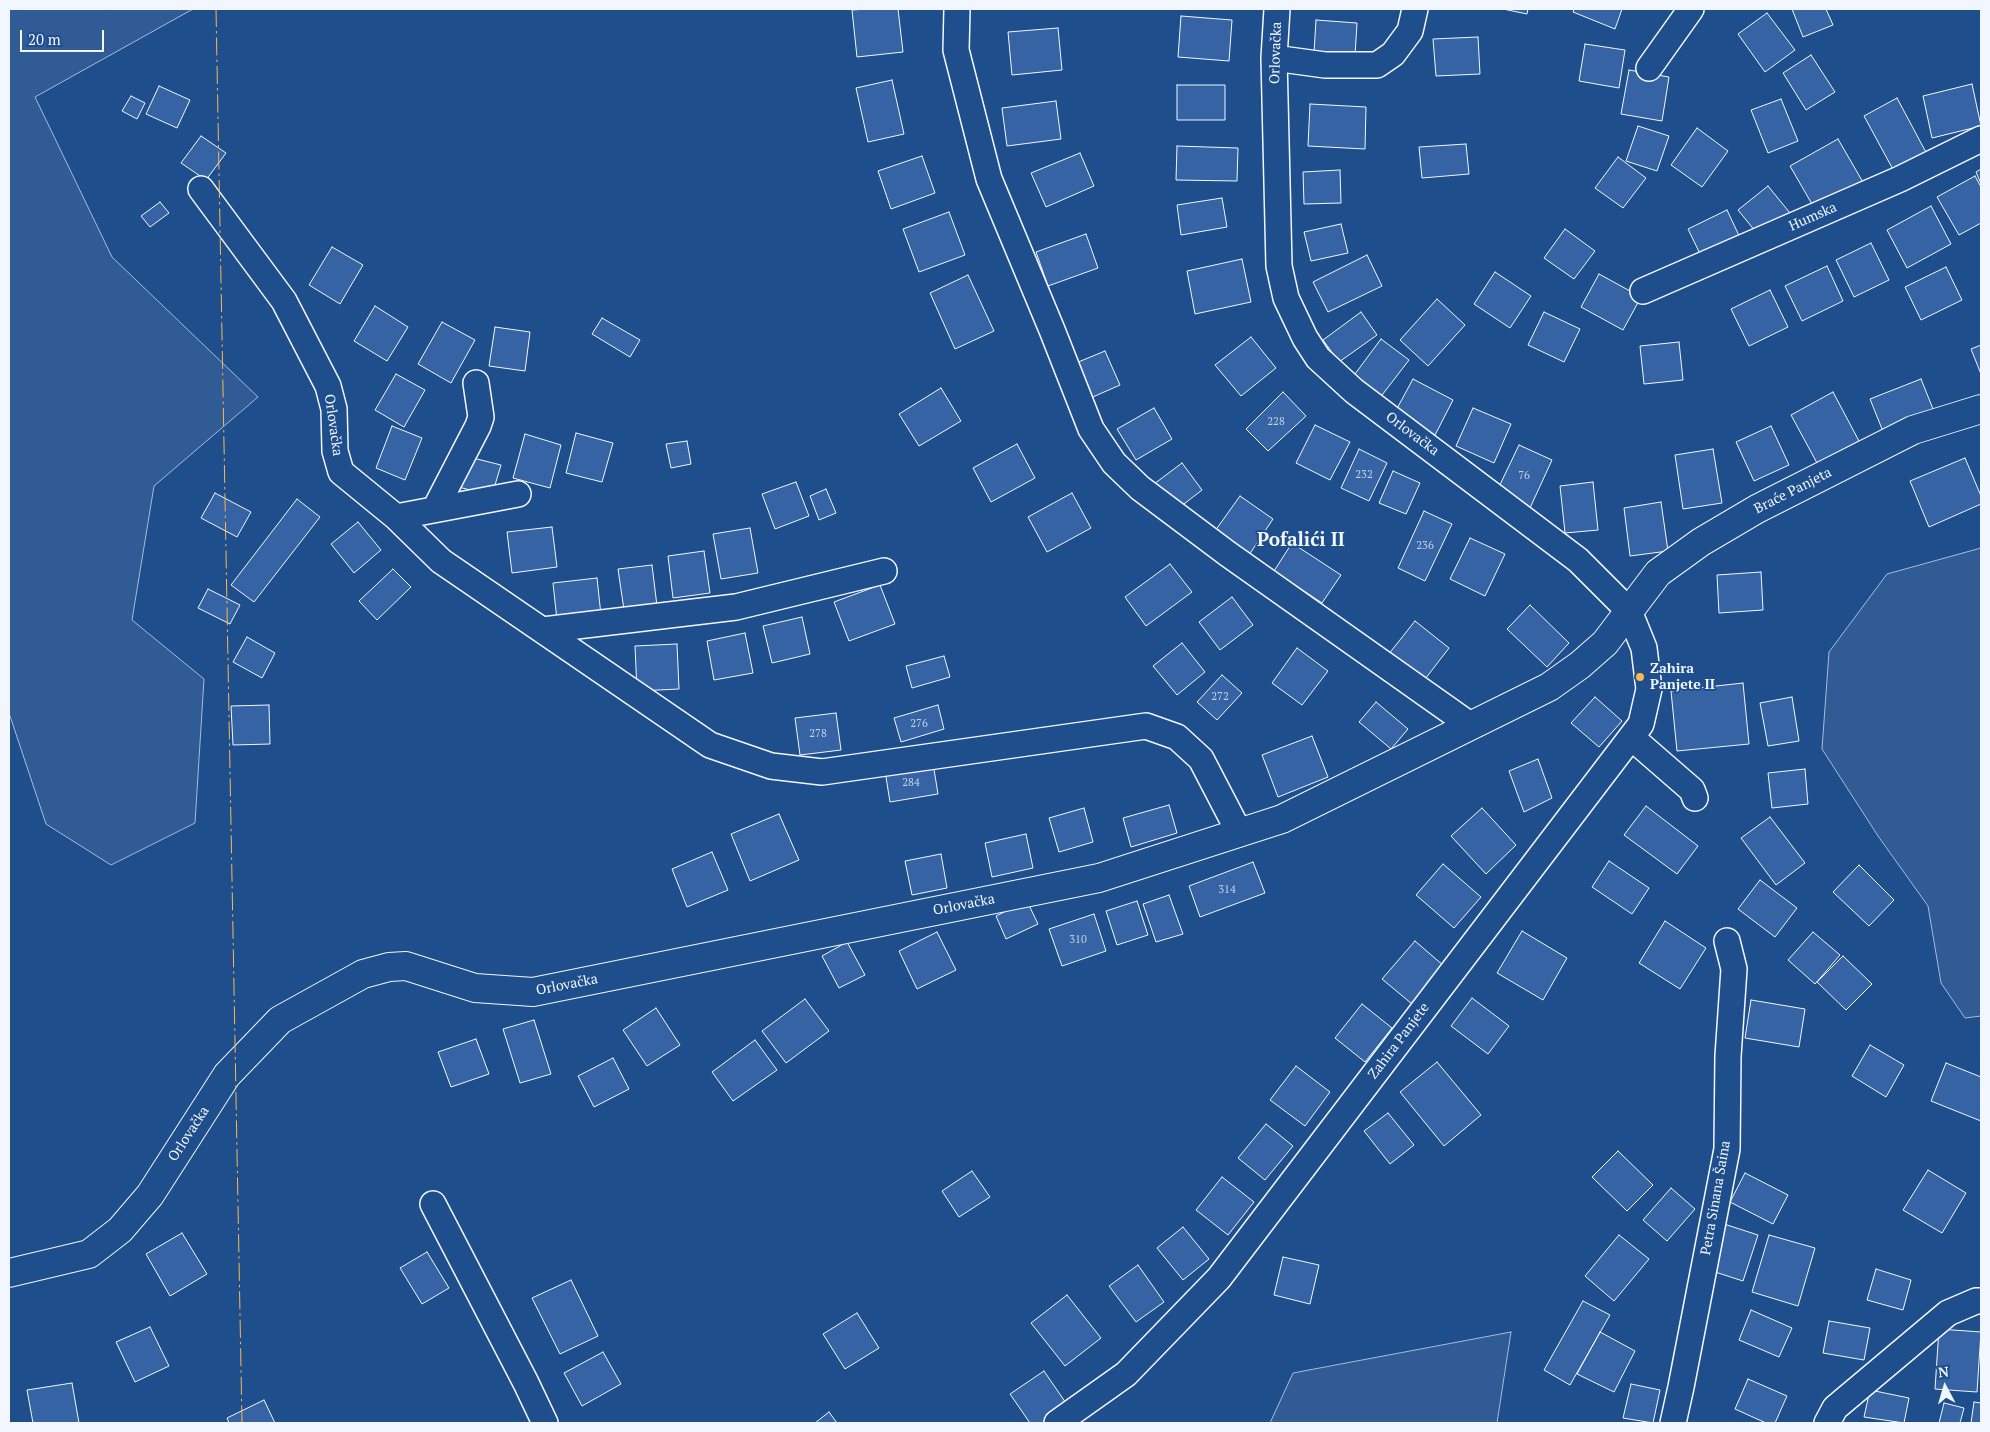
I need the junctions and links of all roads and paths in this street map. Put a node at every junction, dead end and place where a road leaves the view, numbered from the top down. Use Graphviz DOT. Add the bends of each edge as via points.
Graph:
graph roads {
  1 [pos="957,9"];
  2 [pos="1277,9"];
  3 [pos="1415,9"];
  4 [pos="1691,9"];
  5 [pos="1274,58"];
  6 [pos="1649,68"];
  7 [pos="1981,139"];
  8 [pos="201,189"];
  9 [pos="1644,291"];
  10 [pos="476,383"];
  11 [pos="1981,409"];
  12 [pos="518,494"];
  13 [pos="435,509"];
  14 [pos="396,518"];
  15 [pos="884,571"];
  16 [pos="1629,611"];
  17 [pos="543,630"];
  18 [pos="1470,725"];
  19 [pos="1631,737"];
  20 [pos="1695,798"];
  21 [pos="1239,832"];
  22 [pos="1727,941"];
  23 [pos="433,1204"];
  24 [pos="9,1273"];
  25 [pos="1981,1301"];
  26 [pos="545,1423"];
  27 [pos="1057,1423"];
  28 [pos="1673,1423"];
  29 [pos="1827,1423"];
  1 -- 18 [label="street" via="956,50 989,179 1091,429 1114,463 1140,488 1228,554"];
  2 -- 5 [label="street, Orlovačka"];
  3 -- 5 [label="street" via="1410,31 1393,54 1377,65 1325,65"];
  4 -- 6 [label="street"];
  5 -- 16 [label="street, Orlovačka" via="1279,266 1286,298 1305,338 1318,358 1354,391 1578,560"];
  7 -- 9 [label="street, Humska" via="1900,179"];
  8 -- 14 [label="street, Orlovačka" via="284,302 328,386 334,409 335,451 342,472"];
  10 -- 13 [label="street" via="478,426"];
  11 -- 16 [label="street, Braće Panjeta" via="1913,430 1757,509 1701,542 1658,573"];
  12 -- 13 [label="street"];
  13 -- 14 [label="street"];
  14 -- 17 [label="street, Orlovačka" via="441,561"];
  15 -- 17 [label="street" via="736,607"];
  16 -- 18 [label="street, Orlovačka" via="1606,643 1580,665 1549,687"];
  16 -- 19 [label="street, Zahira Panjete" via="1644,648 1649,688 1641,724"];
  17 -- 21 [label="street, Orlovačka" via="710,745 771,766 822,772 1146,726 1177,737 1201,758"];
  18 -- 21 [label="street, Orlovačka" via="1282,819"];
  19 -- 20 [label="street" via="1692,790"];
  19 -- 27 [label="street, Zahira Panjete" via="1218,1278 1126,1374"];
  21 -- 24 [label="street, Orlovačka" via="1098,878 533,992 475,988 406,966 363,974 280,1020 227,1076 150,1195 120,1230 88,1254"];
  22 -- 28 [label="street, Petra Sinana Šaina" via="1734,969 1728,1056 1727,1149"];
  23 -- 26 [label="street"];
  25 -- 29 [label="street" via="1948,1313 1836,1408"];
}
